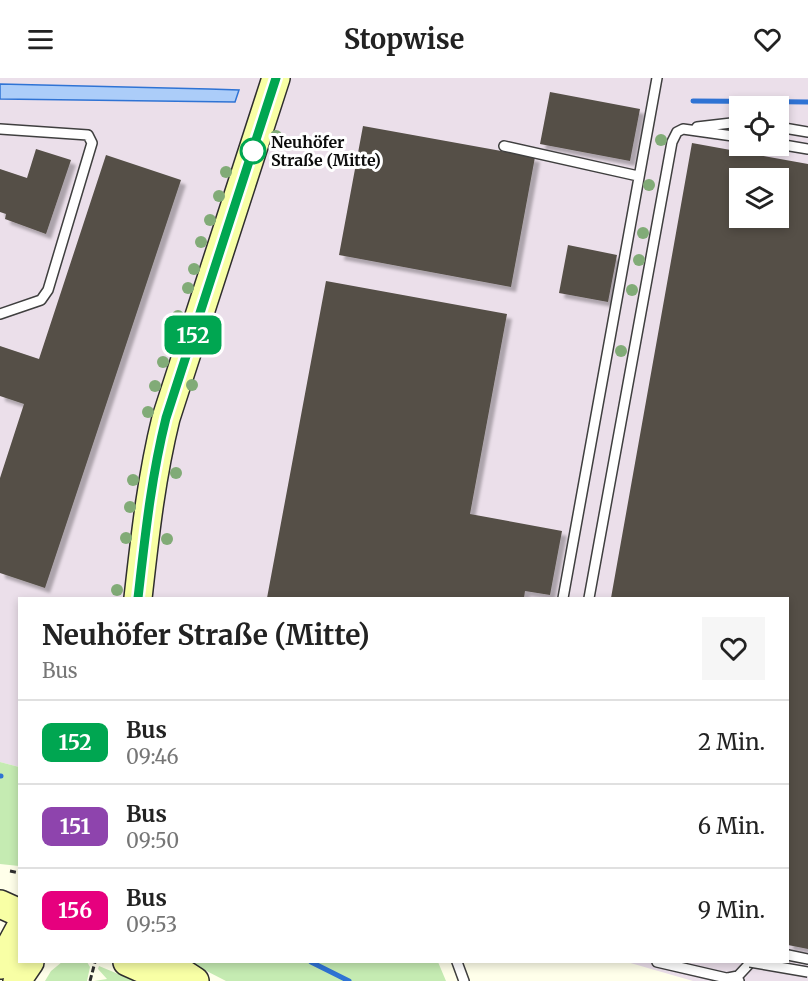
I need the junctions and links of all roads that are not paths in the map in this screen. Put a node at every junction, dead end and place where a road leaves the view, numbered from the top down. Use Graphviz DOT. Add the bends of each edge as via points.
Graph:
graph roads {
  1 [pos="276,78"];
  2 [pos="657,78"];
  3 [pos="729,123"];
  4 [pos="0,129"];
  5 [pos="683,129"];
  6 [pos="789,129"];
  7 [pos="808,132"];
  8 [pos="729,135"];
  9 [pos="504,146"];
  10 [pos="789,146"];
  11 [pos="808,149"];
  12 [pos="638,176"];
  13 [pos="0,314"];
  14 [pos="138,597"];
  15 [pos="562,597"];
  16 [pos="590,597"];
  17 [pos="0,904"];
  18 [pos="18,912"];
  19 [pos="0,924"];
  20 [pos="18,936"];
  21 [pos="789,955"];
  22 [pos="808,959"];
  23 [pos="12,960"];
  24 [pos="129,963"];
  25 [pos="168,963"];
  26 [pos="457,963"];
  27 [pos="661,963"];
  28 [pos="750,963"];
  29 [pos="757,963"];
  30 [pos="808,972"];
  31 [pos="726,978"];
  32 [pos="17,981"];
  33 [pos="170,981"];
  34 [pos="195,981"];
  35 [pos="464,981"];
  36 [pos="739,981"];
  1 -- 14 [label="street" via="166,418 149,495"];
  2 -- 12 [label="lane"];
  3 -- 5 [label="lane"];
  4 -- 13 [label="lane" via="88,135 92,143 48,290 41,300"];
  5 -- 8 [label="lane"];
  5 -- 16 [label="lane" via="674,136 668,160"];
  6 -- 7 [label="lane"];
  9 -- 12 [label="lane"];
  10 -- 11 [label="lane"];
  12 -- 15 [label="lane"];
  17 -- 18 [label="street"];
  19 -- 23 [label="street"];
  20 -- 23 [label="street"];
  21 -- 22 [label="lane"];
  23 -- 32 [label="street"];
  24 -- 33 [label="street"];
  25 -- 34 [label="street"];
  26 -- 35 [label="lane"];
  27 -- 31 [label="lane"];
  28 -- 31 [label="lane" via="738,976"];
  29 -- 30 [label="lane, bridge"];
  31 -- 36 [label="lane"];
}
